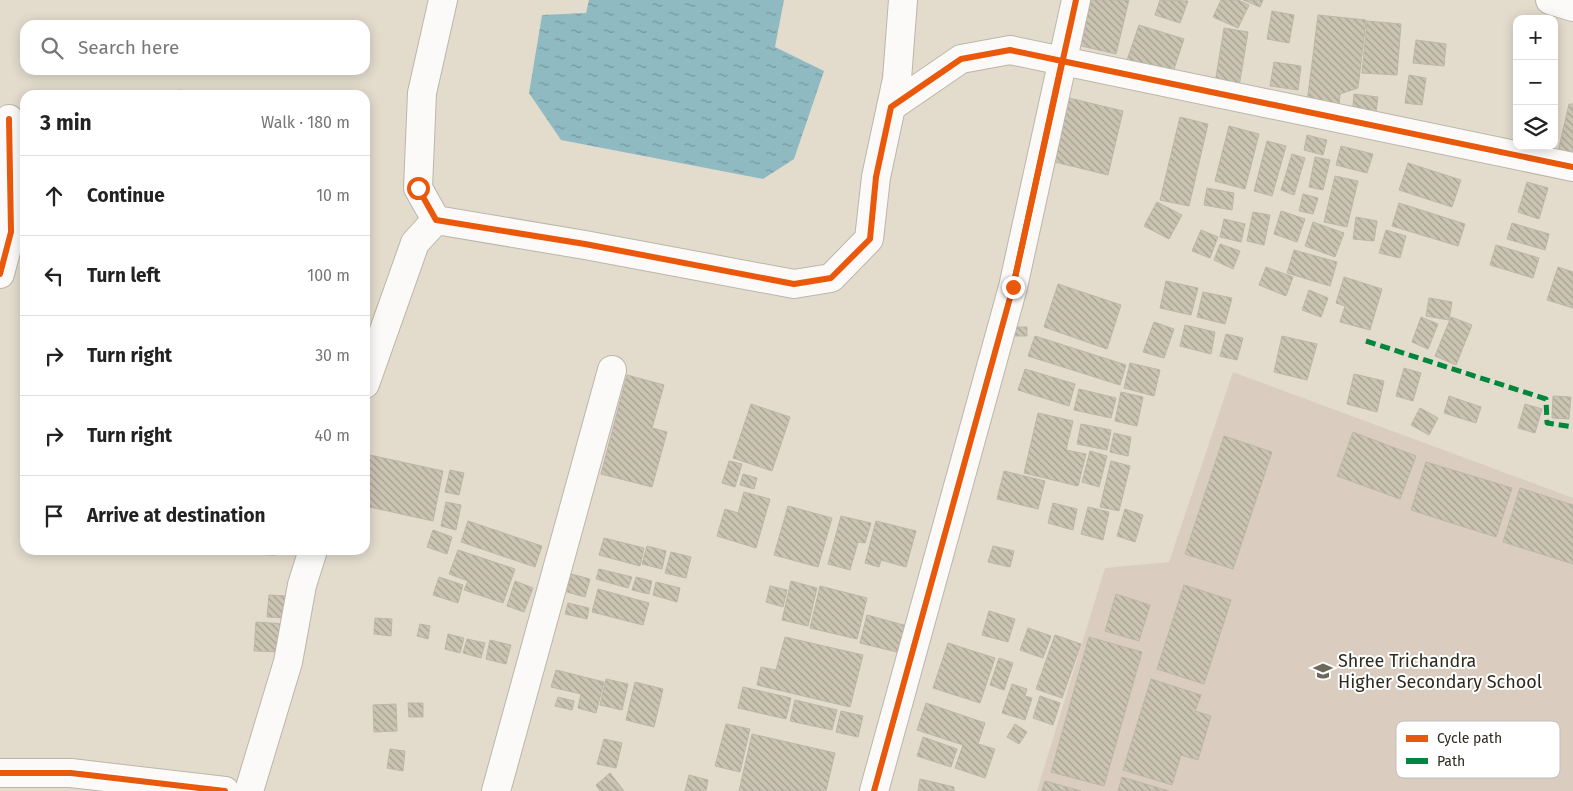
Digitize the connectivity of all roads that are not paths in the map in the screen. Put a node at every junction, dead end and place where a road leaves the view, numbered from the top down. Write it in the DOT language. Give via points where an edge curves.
graph roads {
  1 [pos="443,0"];
  2 [pos="903,0"];
  3 [pos="1076,0"];
  4 [pos="1550,0"];
  5 [pos="1573,7"];
  6 [pos="1062,61"];
  7 [pos="891,107"];
  8 [pos="9,119"];
  9 [pos="1573,167"];
  10 [pos="436,220"];
  11 [pos="0,274"];
  12 [pos="370,370"];
  13 [pos="612,370"];
  14 [pos="311,555"];
  15 [pos="0,773"];
  16 [pos="225,791"];
  17 [pos="249,791"];
  18 [pos="496,791"];
  19 [pos="874,791"];
  1 -- 10 [label="street" via="422,94 418,188"];
  2 -- 7 [label="street" via="897,79"];
  3 -- 6 [label="street"];
  4 -- 5 [label="street"];
  6 -- 7 [label="street" via="1010,50 961,59"];
  6 -- 9 [label="street"];
  6 -- 19 [label="street" via="1013,287"];
  7 -- 10 [label="street" via="876,177 870,239 831,278 794,284 585,244"];
  8 -- 11 [label="street" via="11,232"];
  10 -- 12 [label="street" via="415,243"];
  13 -- 18 [label="street"];
  14 -- 17 [label="street" via="302,585 288,662"];
  15 -- 16 [label="street" via="71,774"];
}
